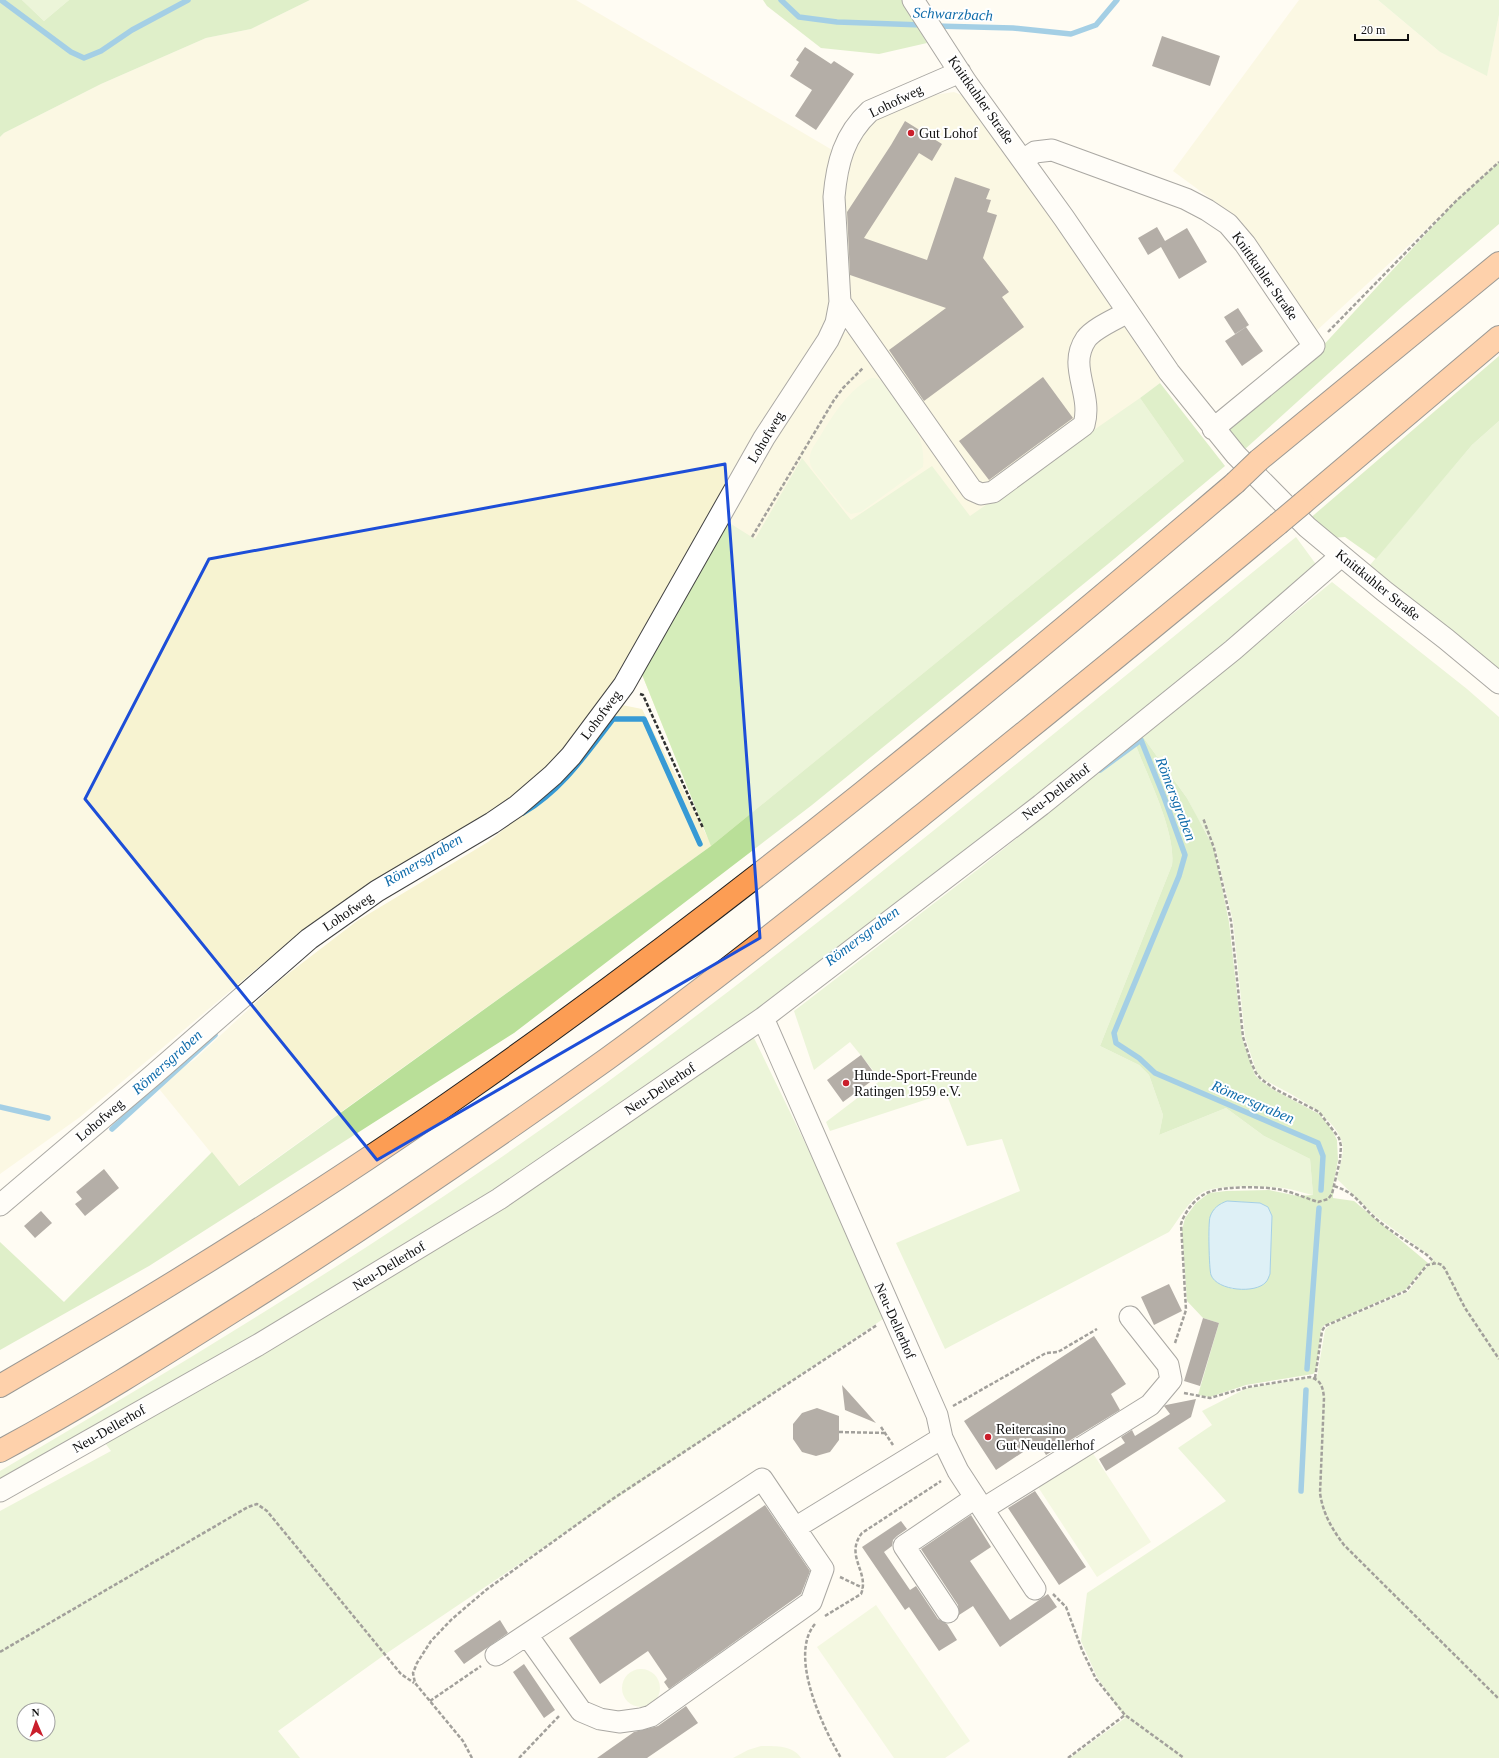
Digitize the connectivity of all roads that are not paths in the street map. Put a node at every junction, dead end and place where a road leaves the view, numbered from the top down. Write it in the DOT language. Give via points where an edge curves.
graph roads {
  1 [pos="915,3"];
  2 [pos="960,72"];
  3 [pos="1022,160"];
  4 [pos="1499,263"];
  5 [pos="840,302"];
  6 [pos="1128,312"];
  7 [pos="1499,337"];
  8 [pos="1213,429"];
  9 [pos="1341,556"];
  10 [pos="1499,683"];
  11 [pos="763,1018"];
  12 [pos="0,1205"];
  13 [pos="1130,1317"];
  14 [pos="0,1386"];
  15 [pos="942,1438"];
  16 [pos="0,1451"];
  17 [pos="0,1491"];
  18 [pos="979,1503"];
  19 [pos="795,1528"];
  20 [pos="1035,1589"];
  21 [pos="948,1612"];
  22 [pos="527,1635"];
  23 [pos="496,1655"];
  1 -- 2 [label="street, Knittkuhler Straße"];
  2 -- 3 [label="street, Knittkuhler Straße"];
  2 -- 5 [label="street, Lohofweg" via="870,111 859,121 844,146 834,197"];
  3 -- 6 [label="street, Knittkuhler Straße"];
  3 -- 8 [label="street, Knittkuhler Straße" via="1035,152 1052,150 1160,188 1207,210 1228,224 1245,244 1314,346"];
  4 -- 14 [label="highway, bridge" via="1259,460 1236,483 1003,679 701,920 472,1087 288,1210 96,1331"];
  5 -- 6 [label="street" via="972,490 981,494 992,492 1001,486 1084,425 1087,408 1078,358 1086,338"];
  5 -- 12 [label="street, Lohofweg" via="836,323 828,340 764,438 624,685 571,756 535,791 492,823 377,892 309,939"];
  6 -- 8 [label="street, Knittkuhler Straße" via="1169,372"];
  7 -- 16 [label="highway, bridge" via="1303,504 1122,653 797,915 609,1057 330,1249 187,1340"];
  8 -- 9 [label="street, Knittkuhler Straße" via="1307,528"];
  9 -- 10 [label="street, Knittkuhler Straße"];
  9 -- 11 [label="street, Neu-Dellerhof" via="1233,650 1041,805"];
  11 -- 15 [label="street, Neu-Dellerhof" via="936,1415"];
  11 -- 17 [label="street, Neu-Dellerhof" via="499,1199 258,1345"];
  13 -- 18 [label="street" via="1168,1365 1171,1380 1164,1389 1150,1405"];
  15 -- 18 [label="street, Neu-Dellerhof" via="958,1471"];
  15 -- 19 [label="street"];
  18 -- 20 [label="street, Neu-Dellerhof"];
  18 -- 21 [label="street" via="904,1546"];
  19 -- 22 [label="street" via="762,1479"];
  19 -- 22 [label="street" via="823,1569 811,1602 650,1716 619,1722 600,1719 581,1711"];
  22 -- 23 [label="street"];
}
